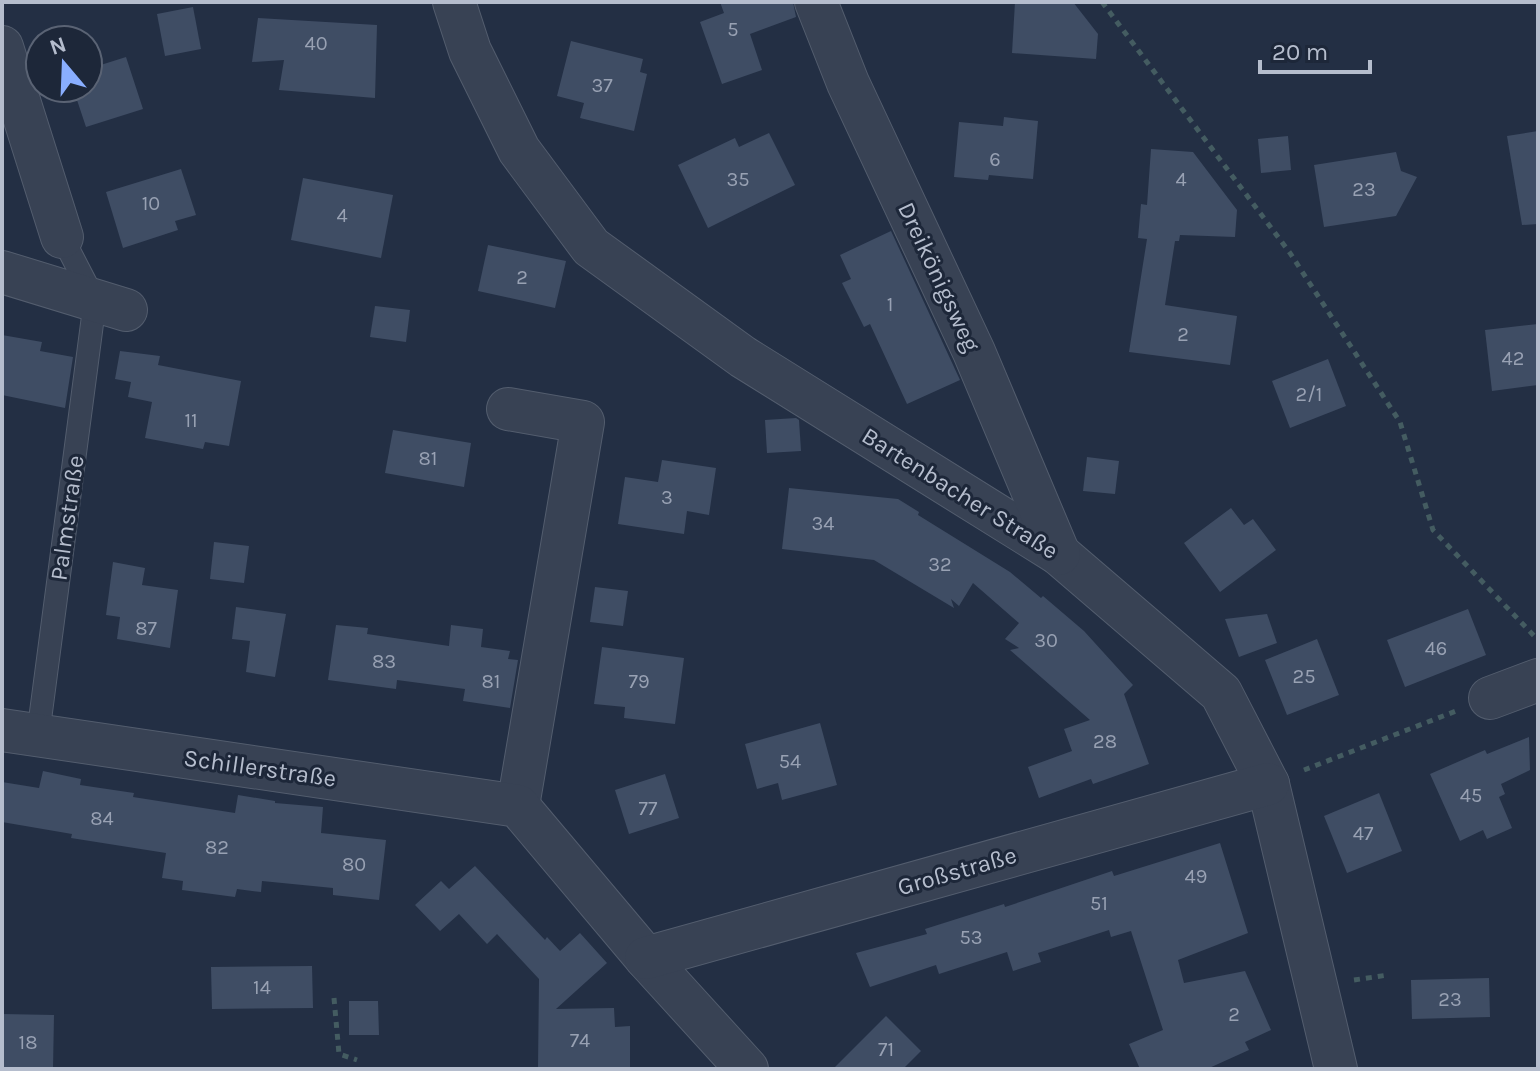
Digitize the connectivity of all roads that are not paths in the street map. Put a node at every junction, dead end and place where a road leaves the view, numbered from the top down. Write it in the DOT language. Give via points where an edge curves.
graph roads {
  1 [pos="454,2"];
  2 [pos="816,2"];
  3 [pos="2,47"];
  4 [pos="62,237"];
  5 [pos="2,272"];
  6 [pos="111,306"];
  7 [pos="508,409"];
  8 [pos="1059,554"];
  9 [pos="1538,680"];
  10 [pos="1490,698"];
  11 [pos="20,732"];
  12 [pos="1268,784"];
  13 [pos="518,806"];
  14 [pos="646,958"];
  15 [pos="1329,1066"];
  16 [pos="747,1069"];
  1 -- 8 [label="street, Bartenbacher Straße" via="470,51 519,150 591,247 743,357"];
  2 -- 8 [label="street, Dreikönigsweg"];
  3 -- 4 [label="street"];
  4 -- 6 [label="lane"];
  5 -- 6 [label="street"];
  6 -- 11 [label="lane, Palmstraße"];
  7 -- 13 [label="street" via="583,422"];
  8 -- 12 [label="street, Bartenbacher Straße" via="1221,693"];
  9 -- 10 [label="street"];
  11 -- 13 [label="street, Schillerstraße"];
  12 -- 14 [label="street, Großstraße"];
  12 -- 15 [label="street, Bartenbacher Straße"];
  13 -- 14 [label="street"];
  14 -- 16 [label="street"];
}
